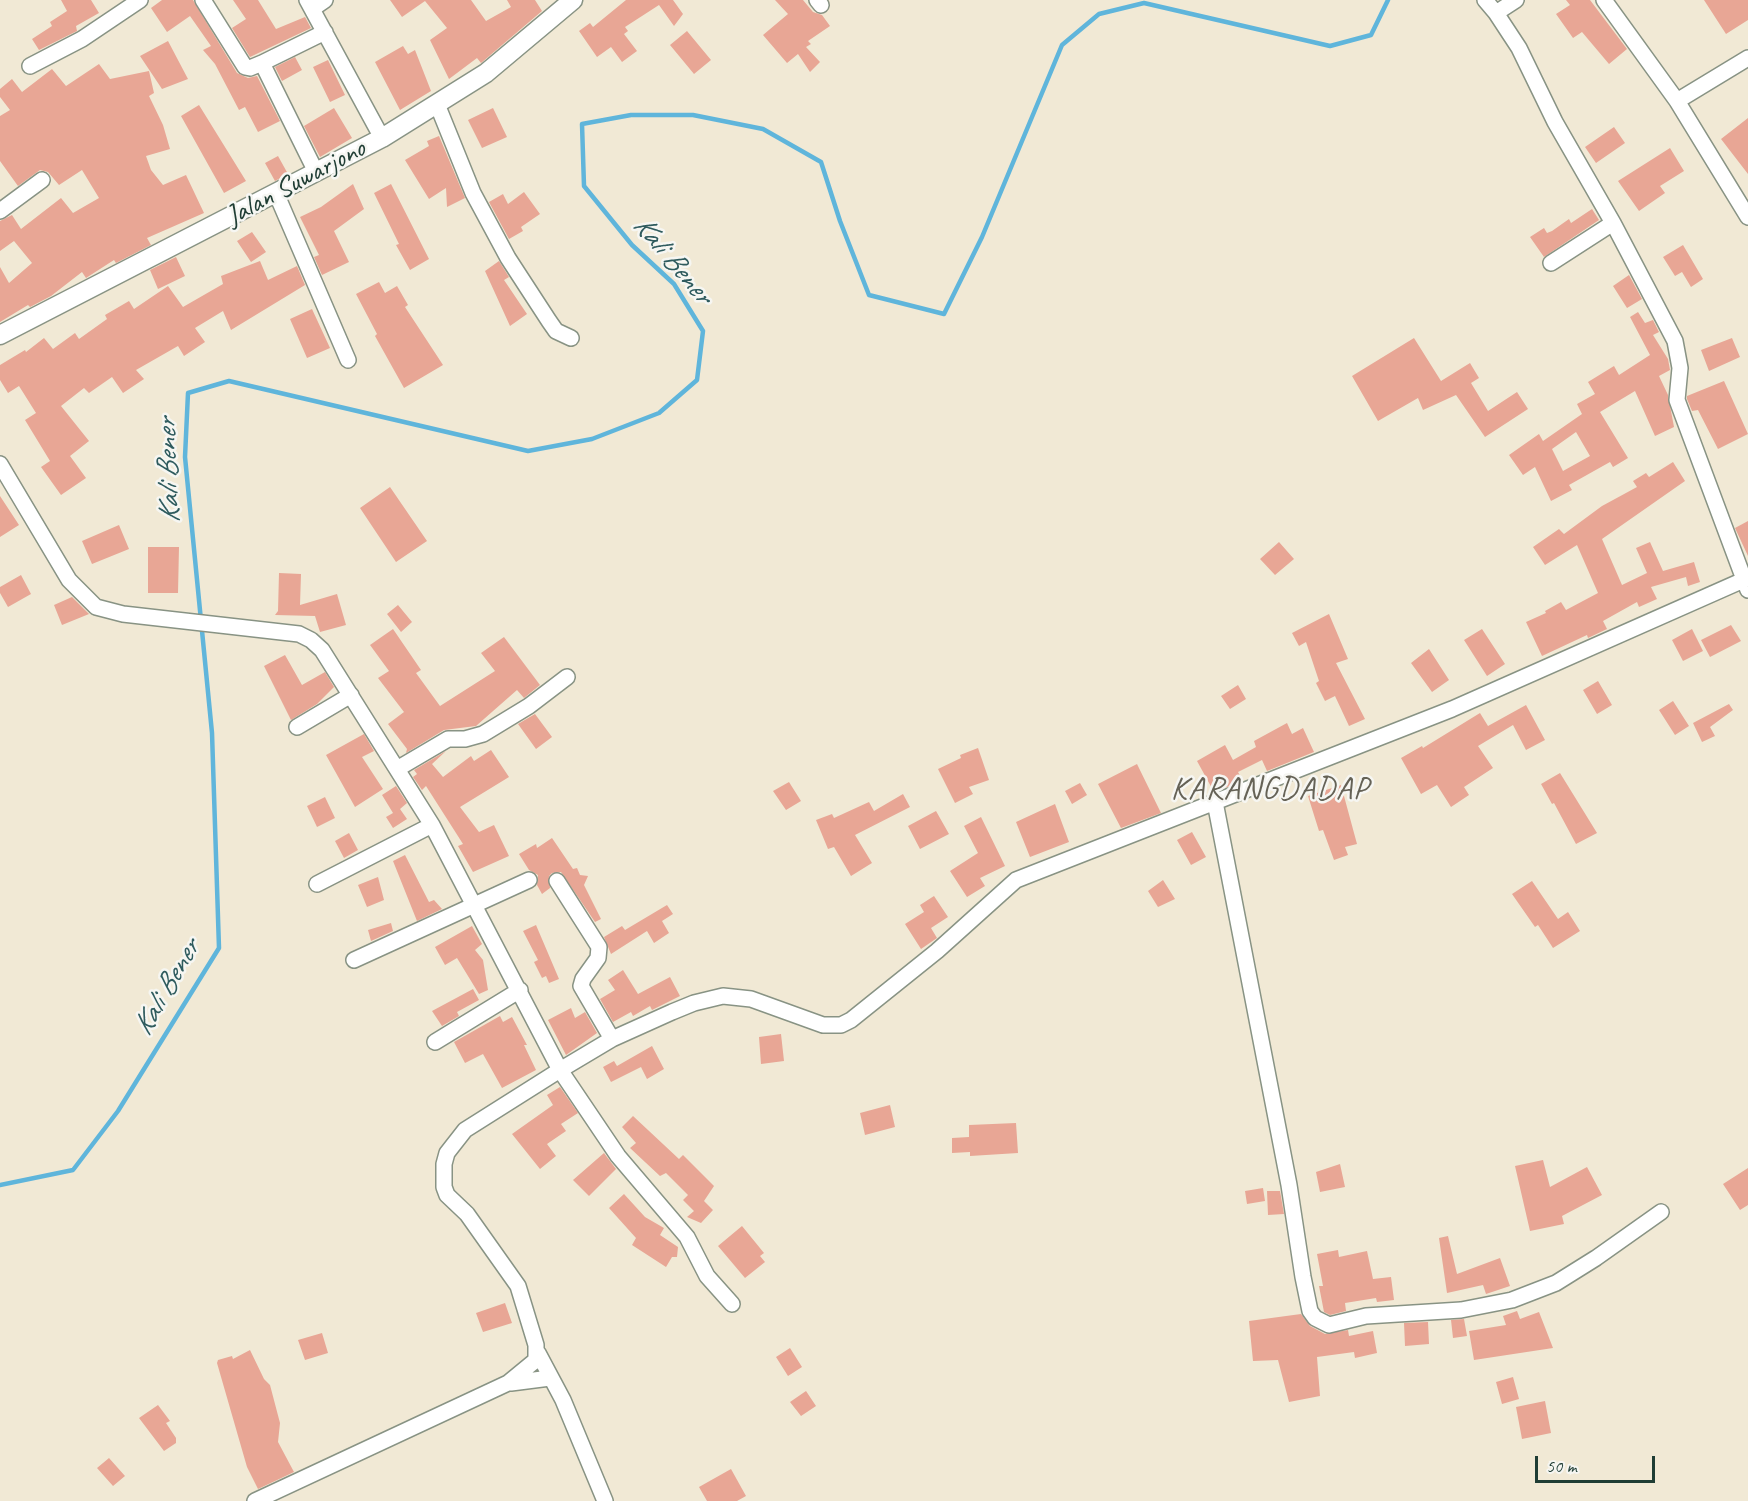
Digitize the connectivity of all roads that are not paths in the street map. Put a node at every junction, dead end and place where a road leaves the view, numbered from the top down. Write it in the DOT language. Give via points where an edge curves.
graph roads {
  1 [pos="140,0"];
  2 [pos="203,0"];
  3 [pos="325,0"];
  4 [pos="573,0"];
  5 [pos="1485,0"];
  6 [pos="1516,0"];
  7 [pos="1604,0"];
  8 [pos="309,4"];
  9 [pos="1496,13"];
  10 [pos="325,32"];
  11 [pos="1748,58"];
  12 [pos="262,63"];
  13 [pos="30,66"];
  14 [pos="1677,101"];
  15 [pos="437,104"];
  16 [pos="382,138"];
  17 [pos="316,172"];
  18 [pos="42,180"];
  19 [pos="276,193"];
  20 [pos="0,211"];
  21 [pos="1748,217"];
  22 [pos="1613,223"];
  23 [pos="1551,263"];
  24 [pos="0,335"];
  25 [pos="571,338"];
  26 [pos="348,360"];
  27 [pos="0,464"];
  28 [pos="1746,583"];
  29 [pos="567,677"];
  30 [pos="351,695"];
  31 [pos="297,727"];
  32 [pos="397,769"];
  33 [pos="1215,802"];
  34 [pos="432,825"];
  35 [pos="529,880"];
  36 [pos="557,881"];
  37 [pos="317,884"];
  38 [pos="475,905"];
  39 [pos="354,960"];
  40 [pos="520,990"];
  41 [pos="612,1039"];
  42 [pos="435,1042"];
  43 [pos="560,1070"];
  44 [pos="1661,1212"];
  45 [pos="732,1304"];
  46 [pos="538,1353"];
  47 [pos="550,1378"];
  48 [pos="508,1383"];
  49 [pos="255,1501"];
  50 [pos="605,1501"];
  1 -- 13 [label="street" via="82,39"];
  2 -- 12 [label="street" via="245,67"];
  3 -- 8 [label="street"];
  4 -- 15 [label="street, Jalan Suwarjono" via="486,73"];
  5 -- 9 [label="street"];
  6 -- 9 [label="street"];
  7 -- 14 [label="street"];
  8 -- 10 [label="street"];
  9 -- 22 [label="street" via="1530,67 1555,122"];
  10 -- 12 [label="street"];
  10 -- 16 [label="street"];
  11 -- 14 [label="street"];
  12 -- 17 [label="street"];
  14 -- 21 [label="street"];
  15 -- 16 [label="street, Jalan Suwarjono"];
  15 -- 25 [label="street" via="473,193 507,258 553,326"];
  16 -- 17 [label="street, Jalan Suwarjono"];
  17 -- 19 [label="street, Jalan Suwarjono"];
  18 -- 20 [label="street"];
  19 -- 24 [label="street, Jalan Suwarjono"];
  19 -- 26 [label="street"];
  22 -- 23 [label="street"];
  22 -- 28 [label="street" via="1675,341 1680,368 1677,400"];
  27 -- 30 [label="street" via="83,597 107,611 299,634 322,650"];
  28 -- 33 [label="street" via="1452,709"];
  29 -- 32 [label="street" via="483,734 448,739"];
  30 -- 31 [label="street"];
  30 -- 32 [label="street"];
  32 -- 34 [label="street"];
  33 -- 41 [label="street" via="1016,880 929,958 841,1025 823,1025 751,999 723,996 687,1006"];
  33 -- 44 [label="street" via="1303,1277 1315,1318 1329,1325 1366,1316 1461,1310 1512,1300 1556,1283"];
  34 -- 37 [label="street"];
  34 -- 38 [label="street"];
  35 -- 38 [label="street"];
  36 -- 41 [label="street" via="598,947 598,958 581,986"];
  38 -- 39 [label="street"];
  38 -- 40 [label="street"];
  40 -- 42 [label="street"];
  40 -- 43 [label="street"];
  41 -- 43 [label="street"];
  43 -- 45 [label="street" via="618,1156 687,1237 707,1276"];
  43 -- 46 [label="street" via="465,1130 444,1164 447,1195 467,1214 518,1286"];
  46 -- 47 [label="street"];
  46 -- 48 [label="street" via="530,1367"];
  47 -- 48 [label="street"];
  47 -- 50 [label="street"];
  48 -- 49 [label="street"];
}
